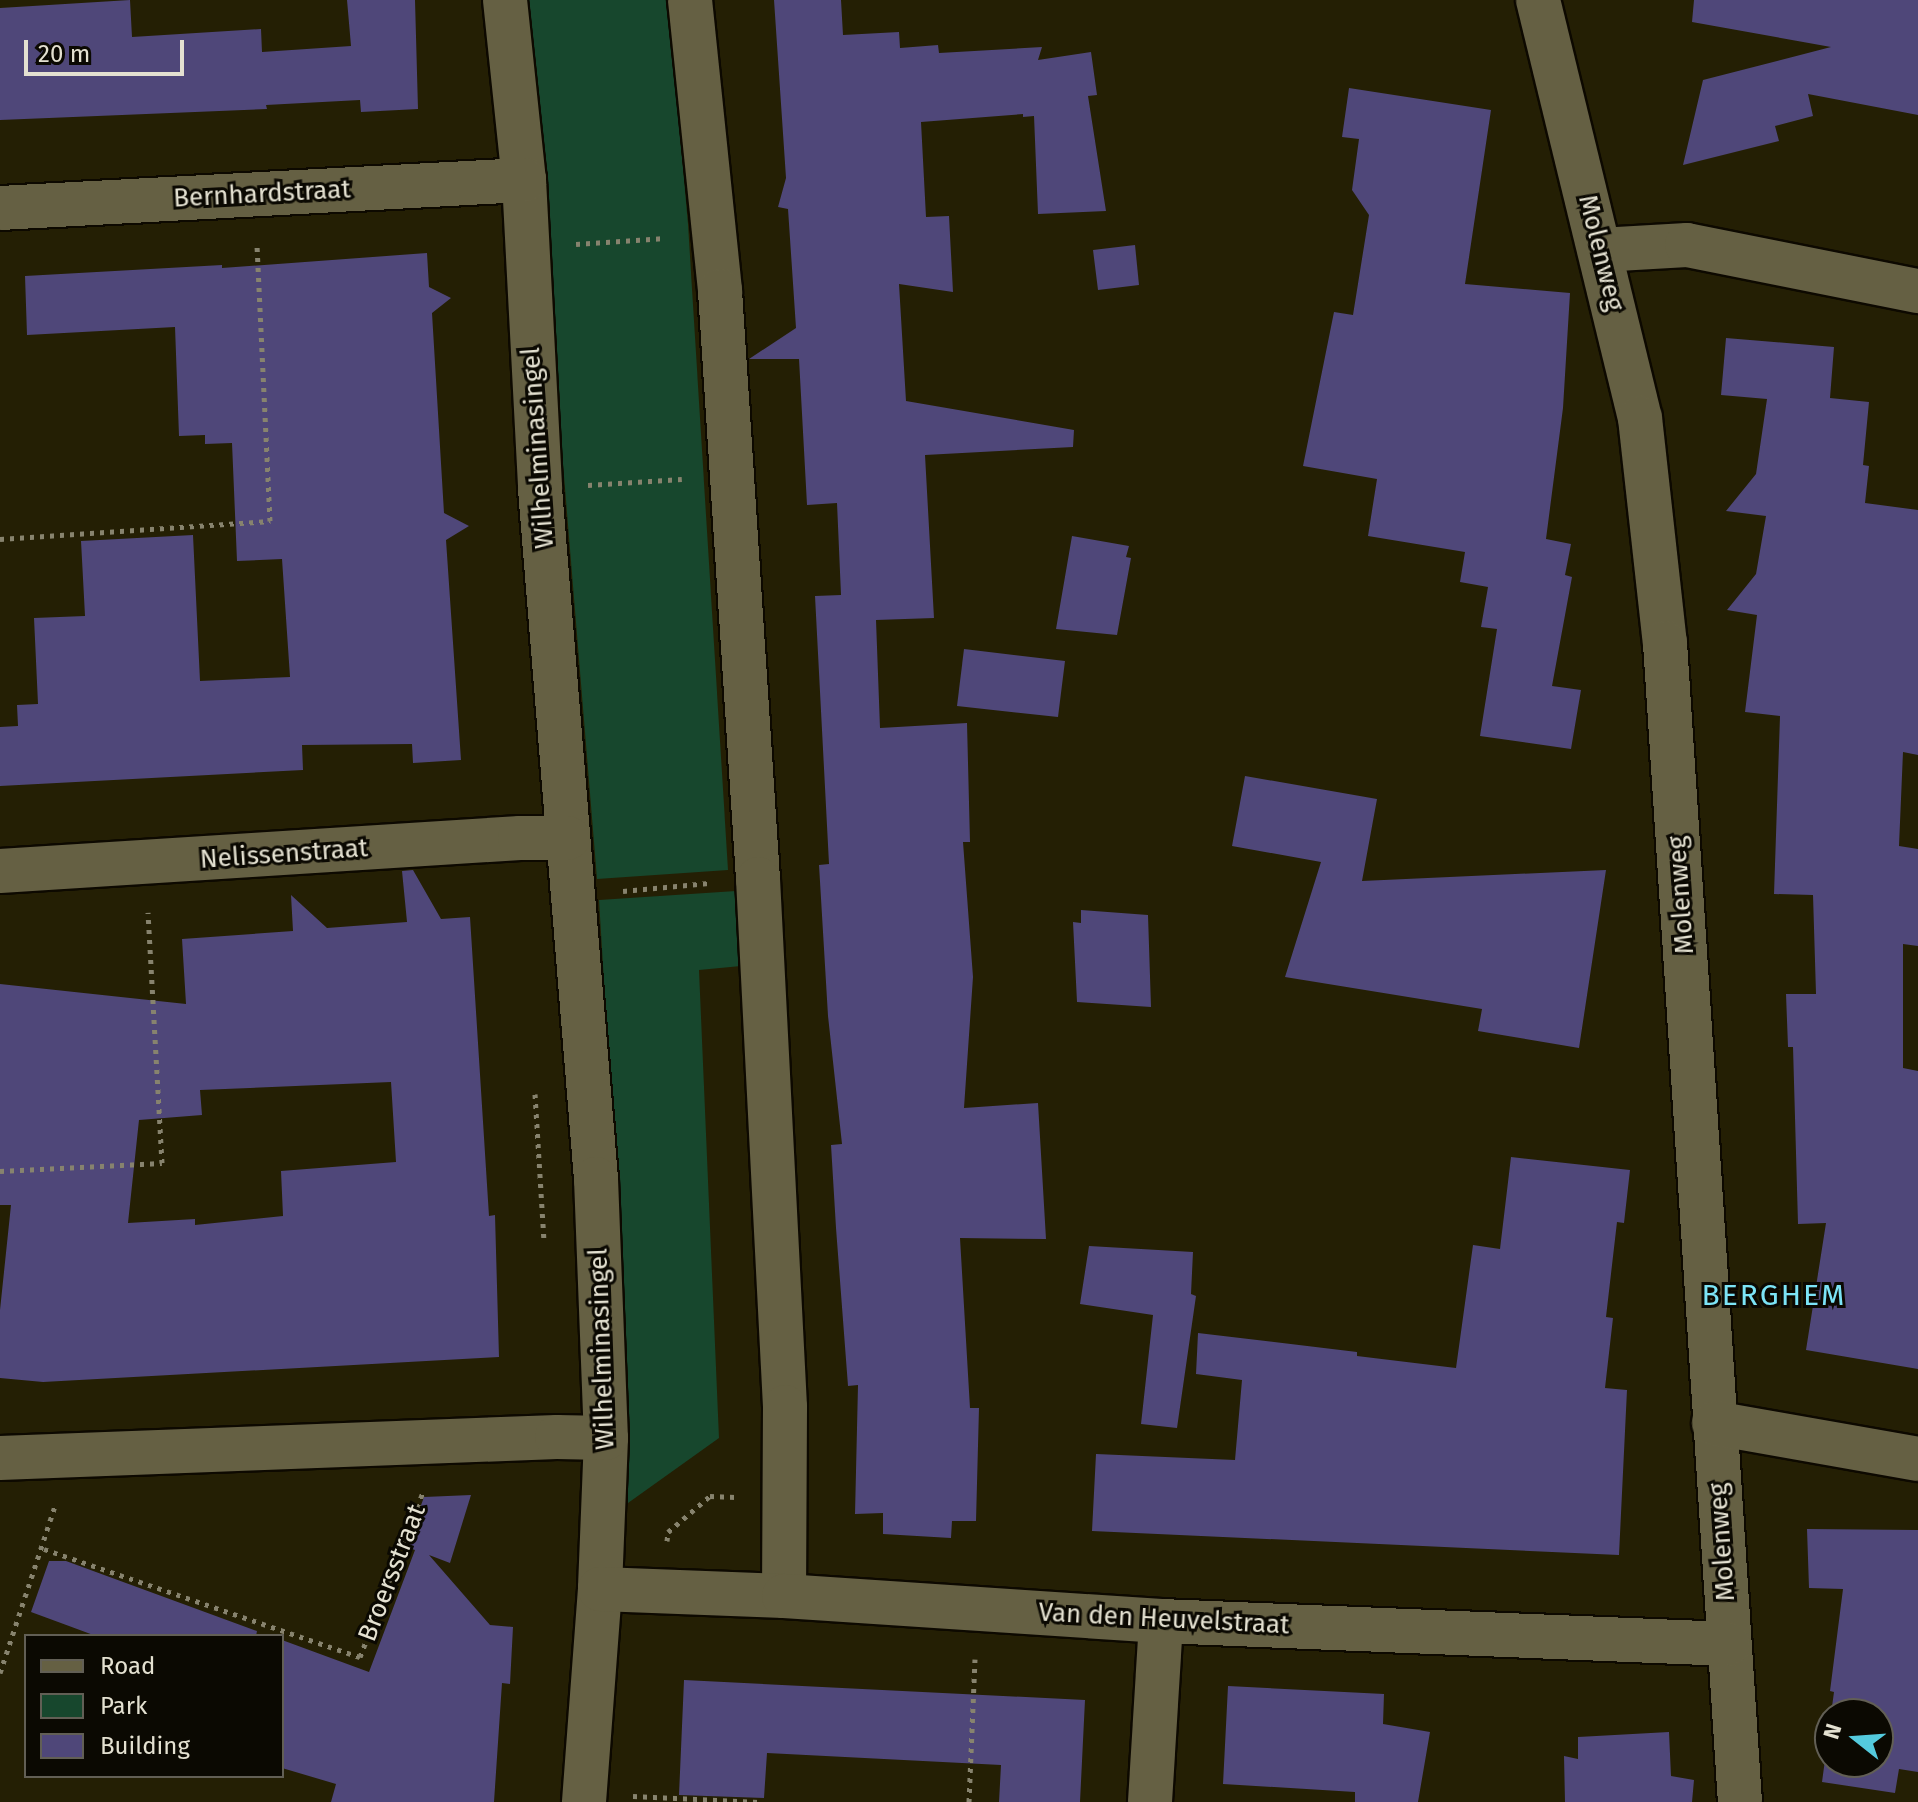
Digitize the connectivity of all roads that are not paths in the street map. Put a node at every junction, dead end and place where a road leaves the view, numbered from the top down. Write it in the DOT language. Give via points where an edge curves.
graph roads {
  1 [pos="505,0"];
  2 [pos="690,0"];
  3 [pos="1538,0"];
  4 [pos="524,180"];
  5 [pos="0,208"];
  6 [pos="1600,250"];
  7 [pos="1918,291"];
  8 [pos="568,838"];
  9 [pos="0,871"];
  10 [pos="1714,1423"];
  11 [pos="606,1438"];
  12 [pos="0,1458"];
  13 [pos="1918,1459"];
  14 [pos="600,1589"];
  15 [pos="784,1596"];
  16 [pos="1161,1621"];
  17 [pos="1728,1644"];
  18 [pos="584,1798"];
  19 [pos="1150,1802"];
  20 [pos="1740,1802"];
  1 -- 4 [label="street, Wilhelminasingel"];
  2 -- 15 [label="street" via="715,235 758,879 785,1407"];
  3 -- 6 [label="street, Molenweg"];
  4 -- 5 [label="street, Bernhardstraat"];
  4 -- 8 [label="street, Wilhelminasingel" via="540,489"];
  6 -- 7 [label="street" via="1687,245"];
  6 -- 10 [label="street, Molenweg" via="1640,418 1665,643"];
  8 -- 9 [label="street, Nelissenstraat"];
  8 -- 11 [label="street, Wilhelminasingel" via="596,1179"];
  10 -- 13 [label="street"];
  10 -- 17 [label="street, Molenweg"];
  11 -- 12 [label="street"];
  11 -- 14 [label="street, Wilhelminasingel"];
  14 -- 15 [label="street, Van den Heuvelstraat"];
  14 -- 18 [label="street, Wilhelminasingel"];
  15 -- 16 [label="street, Van den Heuvelstraat"];
  16 -- 17 [label="street, Van den Heuvelstraat"];
  16 -- 19 [label="street"];
  17 -- 20 [label="street, Molenweg"];
}
